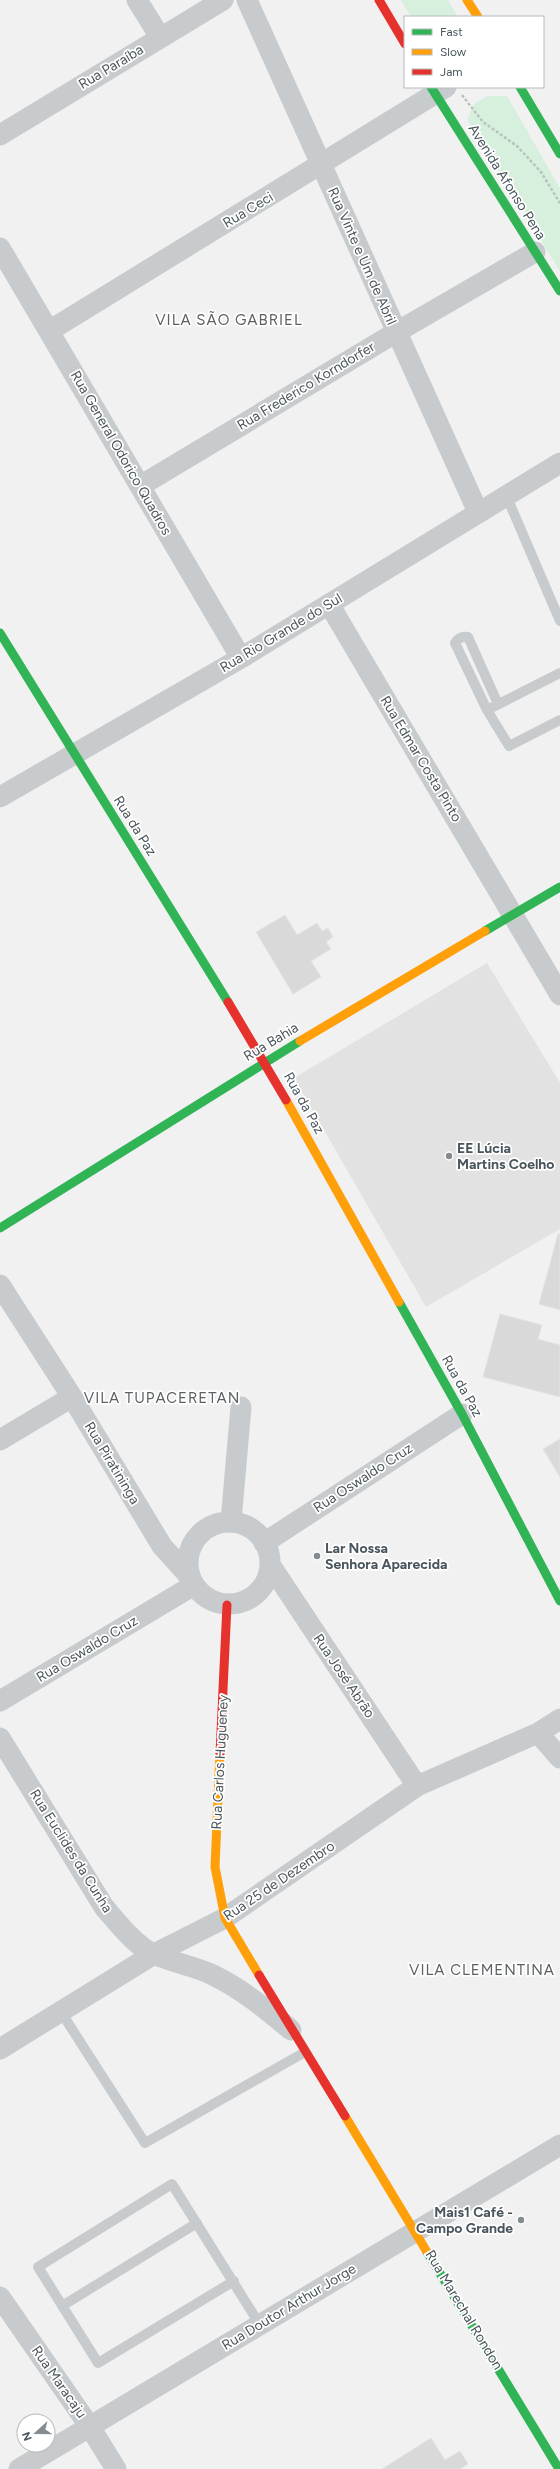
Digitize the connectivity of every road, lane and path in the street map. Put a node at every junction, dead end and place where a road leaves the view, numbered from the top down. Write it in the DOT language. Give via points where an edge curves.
graph roads {
  1 [pos="137,0"];
  2 [pos="223,0"];
  3 [pos="247,0"];
  4 [pos="379,0"];
  5 [pos="467,0"];
  6 [pos="477,16"];
  7 [pos="160,37"];
  8 [pos="404,42"];
  9 [pos="521,88"];
  10 [pos="443,90"];
  11 [pos="0,135"];
  12 [pos="558,146"];
  13 [pos="322,165"];
  14 [pos="560,203"];
  15 [pos="0,248"];
  16 [pos="535,252"];
  17 [pos="560,291"];
  18 [pos="49,331"];
  19 [pos="395,332"];
  20 [pos="560,463"];
  21 [pos="140,486"];
  22 [pos="506,495"];
  23 [pos="478,512"];
  24 [pos="329,604"];
  25 [pos="560,621"];
  26 [pos="0,633"];
  27 [pos="241,658"];
  28 [pos="560,674"];
  29 [pos="498,704"];
  30 [pos="488,710"];
  31 [pos="560,720"];
  32 [pos="73,754"];
  33 [pos="0,797"];
  34 [pos="560,887"];
  35 [pos="512,914"];
  36 [pos="560,996"];
  37 [pos="265,1062"];
  38 [pos="0,1228"];
  39 [pos="0,1285"];
  40 [pos="72,1397"];
  41 [pos="241,1407"];
  42 [pos="462,1414"];
  43 [pos="0,1440"];
  44 [pos="231,1522"];
  45 [pos="264,1542"];
  46 [pos="271,1566"];
  47 [pos="192,1581"];
  48 [pos="560,1601"];
  49 [pos="227,1605"];
  50 [pos="0,1701"];
  51 [pos="560,1719"];
  52 [pos="538,1733"];
  53 [pos="0,1738"];
  54 [pos="560,1758"];
  55 [pos="417,1786"];
  56 [pos="225,1918"];
  57 [pos="154,1954"];
  58 [pos="61,2012"];
  59 [pos="291,2030"];
  60 [pos="0,2049"];
  61 [pos="305,2052"];
  62 [pos="560,2145"];
  63 [pos="197,2223"];
  64 [pos="416,2231"];
  65 [pos="234,2281"];
  66 [pos="0,2297"];
  67 [pos="62,2306"];
  68 [pos="260,2324"];
  69 [pos="90,2427"];
  70 [pos="19,2469"];
  71 [pos="116,2469"];
  72 [pos="559,2469"];
  1 -- 7 [label="street"];
  2 -- 7 [label="street, Rua Paraíba"];
  3 -- 13 [label="street, Rua Vinte e Um de Abril"];
  4 -- 8 [label="street"];
  5 -- 6 [label="street"];
  7 -- 11 [label="street, Rua Paraíba"];
  9 -- 12 [label="street"];
  10 -- 13 [label="street, Rua Ceci"];
  10 -- 14 [label="path" via="517,146 541,172"];
  10 -- 16 [label="street, Avenida Afonso Pena"];
  13 -- 18 [label="street, Rua Ceci"];
  13 -- 19 [label="street, Rua Vinte e Um de Abril"];
  15 -- 18 [label="street, Rua General Odorico Quadros"];
  16 -- 17 [label="street, Avenida Afonso Pena"];
  16 -- 19 [label="street, Rua Frederico Korndorfer"];
  18 -- 21 [label="street, Rua General Odorico Quadros"];
  19 -- 21 [label="street, Rua Frederico Korndorfer"];
  19 -- 23 [label="street, Rua Vinte e Um de Abril"];
  20 -- 22 [label="street, Rua Rio Grande do Sul"];
  21 -- 27 [label="street, Rua General Odorico Quadros"];
  22 -- 23 [label="street, Rua Rio Grande do Sul"];
  22 -- 25 [label="lane"];
  23 -- 24 [label="street, Rua Rio Grande do Sul"];
  24 -- 27 [label="street, Rua Rio Grande do Sul"];
  24 -- 35 [label="street, Rua Edmar Costa Pinto"];
  26 -- 32 [label="street, Rua da Paz"];
  27 -- 32 [label="street, Rua Rio Grande do Sul"];
  28 -- 29 [label="lane"];
  29 -- 30 [label="lane"];
  29 -- 30 [label="lane" via="468,637 457,639 455,643"];
  30 -- 31 [label="lane" via="509,746"];
  32 -- 33 [label="street, Rua Rio Grande do Sul"];
  32 -- 37 [label="street, Rua da Paz"];
  34 -- 35 [label="street, Rua Bahia"];
  35 -- 36 [label="street, Rua Edmar Costa Pinto"];
  35 -- 37 [label="street, Rua Bahia"];
  37 -- 38 [label="street, Rua Bahia"];
  37 -- 42 [label="street, Rua da Paz"];
  39 -- 40 [label="street, Rua Piratininga"];
  40 -- 43 [label="street"];
  40 -- 47 [label="street, Rua Piratininga" via="162,1546"];
  41 -- 44 [label="street"];
  42 -- 45 [label="street, Rua Oswaldo Cruz"];
  42 -- 48 [label="street, Rua da Paz"];
  44 -- 45 [label="street" via="247,1526 260,1535"];
  44 -- 47 [label="street" via="215,1524 201,1532 192,1545 188,1561"];
  45 -- 46 [label="street" via="269,1550"];
  46 -- 49 [label="street" via="267,1582 257,1595 243,1603"];
  46 -- 55 [label="street, Rua José Abrão"];
  47 -- 49 [label="street" via="198,1591 211,1601"];
  47 -- 50 [label="street, Rua Oswaldo Cruz"];
  49 -- 56 [label="street, Rua Carlos Hugueney" via="215,1867"];
  51 -- 52 [label="street, Rua 25 de Dezembro"];
  52 -- 54 [label="street"];
  52 -- 55 [label="street, Rua 25 de Dezembro"];
  53 -- 57 [label="street, Rua Euclides da Cunha" via="104,1908 124,1930"];
  55 -- 56 [label="street, Rua 25 de Dezembro"];
  56 -- 57 [label="street, Rua 25 de Dezembro"];
  56 -- 59 [label="street, Rua Marechal Rondon"];
  57 -- 58 [label="street, Rua 25 de Dezembro"];
  57 -- 59 [label="street, Rua Marechal Rondon" via="213,1975 261,2005"];
  58 -- 60 [label="street, Rua 25 de Dezembro"];
  58 -- 61 [label="lane" via="145,2143"];
  59 -- 61 [label="street, Rua Marechal Rondon"];
  61 -- 64 [label="street, Rua Marechal Rondon"];
  62 -- 64 [label="street, Rua Doutor Arthur Jorge"];
  63 -- 65 [label="lane"];
  63 -- 67 [label="lane"];
  63 -- 67 [label="lane" via="172,2184 38,2267"];
  64 -- 68 [label="street, Rua Doutor Arthur Jorge"];
  64 -- 72 [label="street, Rua Marechal Rondon"];
  65 -- 67 [label="lane" via="98,2363"];
  65 -- 68 [label="lane"];
  66 -- 69 [label="street, Rua Maracaju"];
  68 -- 69 [label="street, Rua Doutor Arthur Jorge"];
  69 -- 70 [label="street, Rua Doutor Arthur Jorge"];
  69 -- 71 [label="street, Rua Maracaju"];
}
